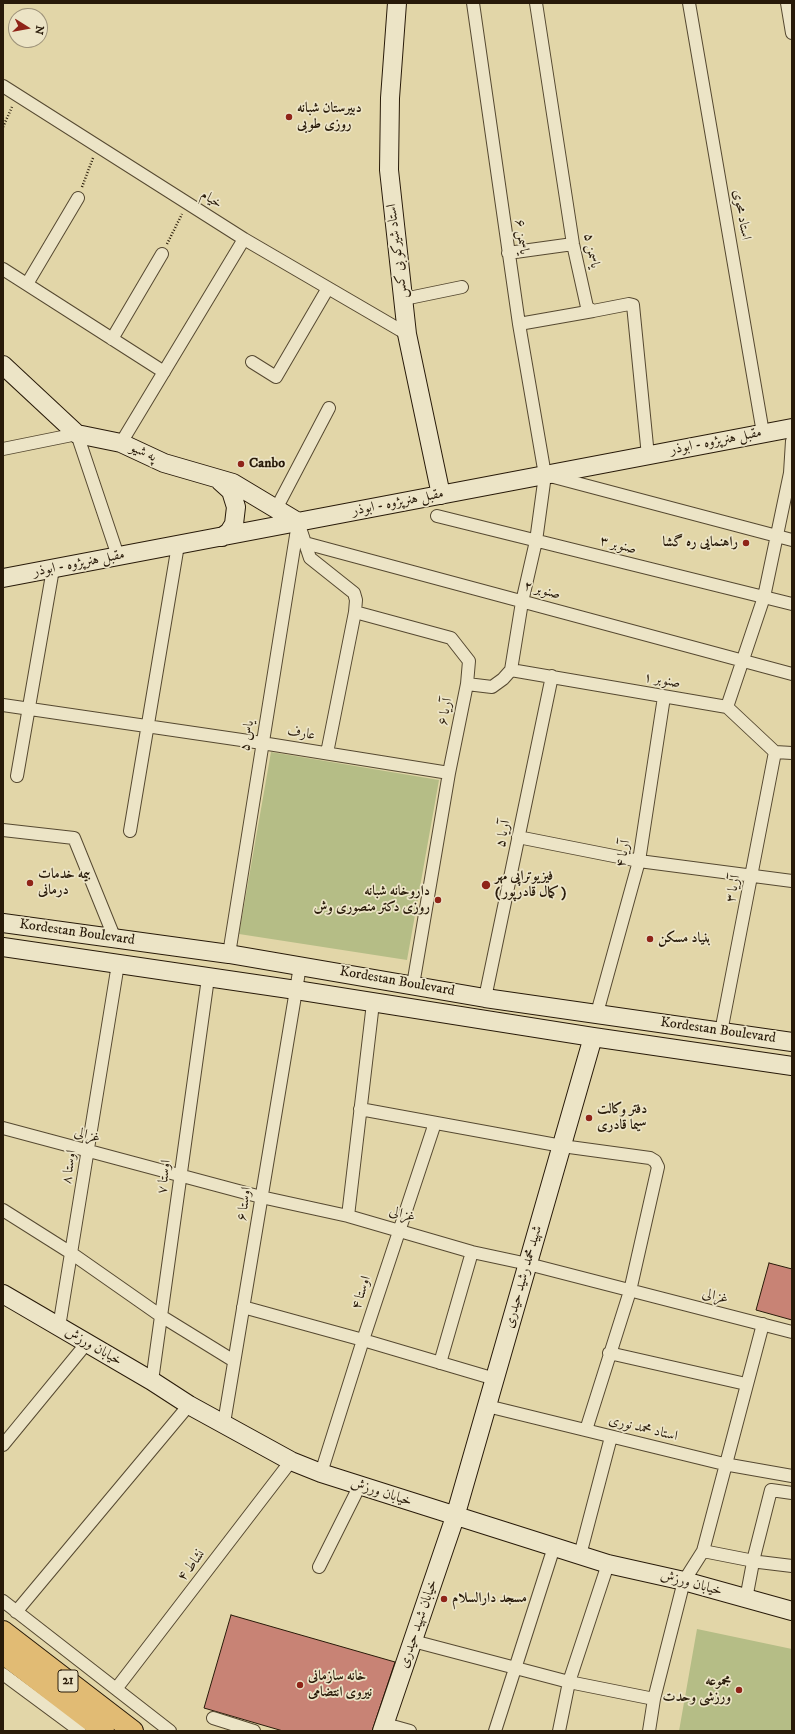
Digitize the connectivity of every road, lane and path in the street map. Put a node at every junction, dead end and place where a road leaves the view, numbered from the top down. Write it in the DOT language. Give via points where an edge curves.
graph roads {
  1 [pos="398,3"];
  2 [pos="473,3"];
  3 [pos="536,3"];
  4 [pos="689,3"];
  5 [pos="787,3"];
  6 [pos="792,33"];
  7 [pos="3,86"];
  8 [pos="18,96"];
  9 [pos="3,126"];
  10 [pos="98,146"];
  11 [pos="78,198"];
  12 [pos="187,203"];
  13 [pos="244,239"];
  14 [pos="573,244"];
  15 [pos="508,253"];
  16 [pos="162,254"];
  17 [pos="3,268"];
  18 [pos="27,284"];
  19 [pos="462,287"];
  20 [pos="328,288"];
  21 [pos="404,299"];
  22 [pos="593,311"];
  23 [pos="519,324"];
  24 [pos="407,334"];
  25 [pos="112,339"];
  26 [pos="252,362"];
  27 [pos="3,365"];
  28 [pos="164,372"];
  29 [pos="329,408"];
  30 [pos="792,428"];
  31 [pos="763,433"];
  32 [pos="78,434"];
  33 [pos="792,441"];
  34 [pos="121,443"];
  35 [pos="3,449"];
  36 [pos="648,456"];
  37 [pos="791,473"];
  38 [pos="545,475"];
  39 [pos="210,476"];
  40 [pos="441,495"];
  41 [pos="276,509"];
  42 [pos="437,516"];
  43 [pos="298,522"];
  44 [pos="776,536"];
  45 [pos="222,537"];
  46 [pos="792,540"];
  47 [pos="536,541"];
  48 [pos="305,543"];
  49 [pos="178,545"];
  50 [pos="118,556"];
  51 [pos="52,569"];
  52 [pos="3,578"];
  53 [pos="764,597"];
  54 [pos="522,602"];
  55 [pos="792,604"];
  56 [pos="355,612"];
  57 [pos="744,660"];
  58 [pos="511,670"];
  59 [pos="792,674"];
  60 [pos="552,676"];
  61 [pos="467,684"];
  62 [pos="664,698"];
  63 [pos="3,705"];
  64 [pos="727,707"];
  65 [pos="28,708"];
  66 [pos="147,726"];
  67 [pos="262,742"];
  68 [pos="775,752"];
  69 [pos="327,753"];
  70 [pos="792,753"];
  71 [pos="449,773"];
  72 [pos="17,776"];
  73 [pos="3,830"];
  74 [pos="130,831"];
  75 [pos="518,837"];
  76 [pos="639,861"];
  77 [pos="752,876"];
  78 [pos="792,881"];
  79 [pos="3,923"];
  80 [pos="115,939"];
  81 [pos="3,947"];
  82 [pos="229,954"];
  83 [pos="118,964"];
  84 [pos="300,966"];
  85 [pos="208,978"];
  86 [pos="413,985"];
  87 [pos="296,990"];
  88 [pos="485,998"];
  89 [pos="373,1002"];
  90 [pos="597,1013"];
  91 [pos="722,1032"];
  92 [pos="593,1037"];
  93 [pos="792,1042"];
  94 [pos="792,1066"];
  95 [pos="360,1109"];
  96 [pos="435,1123"];
  97 [pos="3,1128"];
  98 [pos="562,1146"];
  99 [pos="87,1152"];
  100 [pos="181,1175"];
  101 [pos="261,1197"];
  102 [pos="3,1210"];
  103 [pos="348,1216"];
  104 [pos="399,1230"];
  105 [pos="472,1252"];
  106 [pos="71,1253"];
  107 [pos="528,1264"];
  108 [pos="630,1291"];
  109 [pos="3,1294"];
  110 [pos="243,1307"];
  111 [pos="161,1316"];
  112 [pos="763,1324"];
  113 [pos="59,1327"];
  114 [pos="792,1332"];
  115 [pos="363,1340"];
  116 [pos="86,1344"];
  117 [pos="609,1354"];
  118 [pos="234,1361"];
  119 [pos="440,1363"];
  120 [pos="495,1380"];
  121 [pos="152,1381"];
  122 [pos="746,1384"];
  123 [pos="189,1405"];
  124 [pos="487,1406"];
  125 [pos="224,1423"];
  126 [pos="586,1430"];
  127 [pos="611,1437"];
  128 [pos="3,1445"];
  129 [pos="291,1461"];
  130 [pos="724,1464"];
  131 [pos="321,1474"];
  132 [pos="792,1476"];
  133 [pos="359,1486"];
  134 [pos="792,1493"];
  135 [pos="455,1517"];
  136 [pos="554,1547"];
  137 [pos="703,1550"];
  138 [pos="580,1555"];
  139 [pos="753,1561"];
  140 [pos="608,1564"];
  141 [pos="792,1566"];
  142 [pos="319,1567"];
  143 [pos="684,1581"];
  144 [pos="746,1599"];
  145 [pos="3,1601"];
  146 [pos="792,1611"];
  147 [pos="16,1612"];
  148 [pos="3,1631"];
  149 [pos="413,1642"];
  150 [pos="3,1654"];
  151 [pos="515,1667"];
  152 [pos="3,1674"];
  153 [pos="569,1682"];
  154 [pos="116,1689"];
  155 [pos="654,1699"];
  156 [pos="213,1718"];
  157 [pos="383,1728"];
  158 [pos="80,1731"];
  159 [pos="104,1731"];
  160 [pos="134,1731"];
  161 [pos="170,1731"];
  162 [pos="254,1731"];
  163 [pos="410,1731"];
  164 [pos="495,1731"];
  165 [pos="559,1731"];
  166 [pos="649,1731"];
  1 -- 21 [label="street, استاد شیرکو بی کس" via="390,98 389,170"];
  2 -- 15 [label="street, یاسمن ۶"];
  3 -- 14 [label="street, یاسمن ۵"];
  4 -- 31 [label="street, استاد محوی"];
  5 -- 6 [label="street"];
  7 -- 8 [label="street, خیام"];
  8 -- 9 [label="path"];
  8 -- 10 [label="street, خیام"];
  10 -- 11 [label="path"];
  10 -- 12 [label="street, خیام"];
  11 -- 18 [label="street"];
  12 -- 13 [label="street, خیام"];
  12 -- 16 [label="path"];
  13 -- 20 [label="street, خیام"];
  13 -- 28 [label="street"];
  14 -- 15 [label="street"];
  14 -- 22 [label="street, یاسمن ۵" via="587,307"];
  15 -- 23 [label="street, یاسمن ۶"];
  16 -- 25 [label="street"];
  17 -- 18 [label="street"];
  18 -- 25 [label="street"];
  19 -- 21 [label="street"];
  20 -- 24 [label="street, خیام"];
  20 -- 26 [label="street" via="276,377"];
  21 -- 24 [label="street, استاد شیرکو بی کس"];
  22 -- 23 [label="street"];
  22 -- 36 [label="street" via="633,305"];
  23 -- 38 [label="street, یاسمن ۶"];
  24 -- 40 [label="street, استاد شیرکو بی کس"];
  25 -- 28 [label="street"];
  27 -- 32 [label="street"];
  28 -- 34 [label="street"];
  29 -- 41 [label="street"];
  30 -- 31 [label="street, مقبل هنرپژوه - ابوذر"];
  31 -- 36 [label="street, مقبل هنرپژوه - ابوذر"];
  32 -- 34 [label="street, په شیو"];
  32 -- 35 [label="street"];
  32 -- 50 [label="street"];
  33 -- 37 [label="street"];
  34 -- 39 [label="street, په شیو" via="164,463"];
  36 -- 38 [label="street, مقبل هنرپژوه - ابوذر"];
  37 -- 44 [label="street"];
  38 -- 40 [label="street, مقبل هنرپژوه - ابوذر"];
  38 -- 44 [label="street"];
  38 -- 47 [label="street, یاسمن ۶"];
  39 -- 41 [label="street, په شیو" via="233,483"];
  39 -- 45 [label="street" via="231,491 236,508 234,524"];
  40 -- 43 [label="street, مقبل هنرپژوه - ابوذر"];
  41 -- 43 [label="street, په شیو"];
  42 -- 47 [label="street, صنوبر ۳"];
  43 -- 45 [label="street, مقبل هنرپژوه - ابوذر"];
  43 -- 48 [label="street"];
  43 -- 67 [label="street, یاس ۵"];
  44 -- 46 [label="street"];
  44 -- 53 [label="street"];
  45 -- 49 [label="street, مقبل هنرپژوه - ابوذر"];
  47 -- 53 [label="street, صنوبر ۳"];
  47 -- 54 [label="street, یاسمن ۶"];
  48 -- 54 [label="street, صنوبر ۲"];
  48 -- 56 [label="street" via="310,558 354,593"];
  49 -- 50 [label="street, مقبل هنرپژوه - ابوذر"];
  49 -- 66 [label="street"];
  50 -- 51 [label="street, مقبل هنرپژوه - ابوذر"];
  51 -- 52 [label="street, مقبل هنرپژوه - ابوذر"];
  51 -- 65 [label="street"];
  53 -- 55 [label="street, صنوبر ۳"];
  53 -- 57 [label="street"];
  54 -- 57 [label="street, صنوبر ۲"];
  54 -- 58 [label="street, یاسمن ۶"];
  56 -- 61 [label="street, آریا ۶" via="451,638 469,661"];
  56 -- 69 [label="street"];
  57 -- 59 [label="street, صنوبر ۲"];
  57 -- 64 [label="street"];
  58 -- 60 [label="street, صنوبر ۱"];
  58 -- 61 [label="street" via="492,687"];
  60 -- 62 [label="street, صنوبر ۱"];
  60 -- 75 [label="street, آریا ۵"];
  61 -- 71 [label="street, آریا ۶"];
  62 -- 64 [label="street, صنوبر ۱"];
  62 -- 76 [label="street, آریا ۴"];
  63 -- 65 [label="street, عارف"];
  64 -- 68 [label="street"];
  65 -- 66 [label="street, عارف"];
  65 -- 72 [label="street"];
  66 -- 67 [label="street, عارف"];
  66 -- 74 [label="street"];
  67 -- 69 [label="street, عارف"];
  67 -- 82 [label="street, یاس ۵"];
  68 -- 70 [label="street"];
  68 -- 77 [label="street, آریا ۳"];
  69 -- 71 [label="street, عارف"];
  71 -- 86 [label="street, آریا ۶"];
  73 -- 80 [label="street" via="74,838"];
  75 -- 76 [label="street"];
  75 -- 88 [label="street, آریا ۵"];
  76 -- 77 [label="street"];
  76 -- 90 [label="street, آریا ۴"];
  77 -- 78 [label="street"];
  77 -- 91 [label="street, آریا ۳"];
  79 -- 80 [label="street, Kordestan Boulevard"];
  80 -- 82 [label="street, Kordestan Boulevard"];
  81 -- 83 [label="street, Kordestan Boulevard"];
  82 -- 84 [label="street, Kordestan Boulevard"];
  83 -- 85 [label="street, Kordestan Boulevard"];
  83 -- 99 [label="street, اوستا ۸"];
  84 -- 86 [label="street, Kordestan Boulevard"];
  84 -- 87 [label="street, اوستا ۶"];
  85 -- 87 [label="street, Kordestan Boulevard"];
  85 -- 100 [label="street, اوستا ۷"];
  86 -- 88 [label="street, Kordestan Boulevard"];
  87 -- 89 [label="street, Kordestan Boulevard"];
  87 -- 101 [label="street, اوستا ۶"];
  88 -- 90 [label="street, Kordestan Boulevard"];
  89 -- 92 [label="street, Kordestan Boulevard"];
  89 -- 95 [label="street"];
  90 -- 91 [label="street, Kordestan Boulevard"];
  91 -- 93 [label="street, Kordestan Boulevard"];
  92 -- 94 [label="street, Kordestan Boulevard"];
  92 -- 98 [label="street, شهید محمد رشید حیدری"];
  95 -- 96 [label="street"];
  95 -- 103 [label="street"];
  96 -- 98 [label="street"];
  96 -- 104 [label="street, اوستا ۴"];
  97 -- 99 [label="street, غزالی"];
  98 -- 107 [label="street, شهید محمد رشید حیدری"];
  98 -- 108 [label="street" via="650,1158 658,1167"];
  99 -- 100 [label="street, غزالی"];
  99 -- 106 [label="street, اوستا ۸"];
  100 -- 101 [label="street, غزالی"];
  100 -- 111 [label="street, اوستا ۷"];
  101 -- 103 [label="street, غزالی"];
  101 -- 110 [label="street, اوستا ۶"];
  102 -- 106 [label="street"];
  103 -- 104 [label="street, غزالی"];
  104 -- 105 [label="street, غزالی"];
  104 -- 115 [label="street, اوستا ۴"];
  105 -- 107 [label="street, غزالی"];
  105 -- 119 [label="street"];
  106 -- 111 [label="street"];
  106 -- 113 [label="street, اوستا ۸"];
  107 -- 108 [label="street, غزالی"];
  107 -- 120 [label="street, شهید محمد رشید حیدری"];
  108 -- 112 [label="street, غزالی"];
  108 -- 117 [label="street"];
  109 -- 113 [label="street, خیابان ورزش"];
  110 -- 115 [label="street"];
  110 -- 118 [label="street, اوستا ۶"];
  111 -- 118 [label="street"];
  111 -- 121 [label="street, اوستا ۷"];
  112 -- 114 [label="street, غزالی"];
  112 -- 122 [label="street"];
  113 -- 116 [label="street, خیابان ورزش"];
  115 -- 119 [label="street"];
  115 -- 131 [label="street, اوستا ۴"];
  116 -- 121 [label="street, خیابان ورزش"];
  116 -- 128 [label="street"];
  117 -- 122 [label="street"];
  117 -- 126 [label="street"];
  118 -- 125 [label="street, اوستا ۶"];
  119 -- 120 [label="street"];
  120 -- 124 [label="street, شهید محمد رشید حیدری"];
  121 -- 123 [label="street, خیابان ورزش"];
  122 -- 130 [label="street"];
  123 -- 125 [label="street, خیابان ورزش"];
  123 -- 147 [label="street"];
  124 -- 126 [label="street, استاد محمد نوری"];
  124 -- 135 [label="street, شهید محمد رشید حیدری"];
  125 -- 129 [label="street, خیابان ورزش"];
  126 -- 127 [label="street, استاد محمد نوری"];
  127 -- 130 [label="street, استاد محمد نوری"];
  127 -- 138 [label="street"];
  129 -- 131 [label="street, خیابان ورزش"];
  129 -- 154 [label="street, نشاط ۴"];
  130 -- 132 [label="street, استاد محمد نوری"];
  130 -- 137 [label="street"];
  131 -- 133 [label="street, خیابان ورزش"];
  133 -- 135 [label="street, خیابان ورزش"];
  133 -- 142 [label="street"];
  134 -- 139 [label="street" via="771,1490"];
  135 -- 136 [label="street, خیابان ورزش"];
  135 -- 149 [label="street, خیابان شهید حیدری"];
  136 -- 138 [label="street, خیابان ورزش"];
  136 -- 151 [label="street"];
  137 -- 139 [label="street"];
  137 -- 143 [label="street"];
  138 -- 140 [label="street, خیابان ورزش"];
  139 -- 141 [label="street"];
  139 -- 144 [label="street"];
  140 -- 143 [label="street, خیابان ورزش"];
  140 -- 153 [label="street"];
  143 -- 144 [label="street, خیابان ورزش"];
  143 -- 155 [label="street"];
  144 -- 146 [label="street, خیابان ورزش"];
  145 -- 147 [label="street"];
  147 -- 154 [label="street"];
  148 -- 160 [label="main road, 21"];
  149 -- 151 [label="street"];
  149 -- 157 [label="street, خیابان شهید حیدری"];
  150 -- 159 [label="main road, 21"];
  151 -- 153 [label="street"];
  151 -- 164 [label="street"];
  152 -- 158 [label="street"];
  153 -- 155 [label="street"];
  153 -- 165 [label="street"];
  154 -- 161 [label="street"];
  155 -- 166 [label="street"];
  156 -- 162 [label="street"];
  157 -- 163 [label="street"];
}
